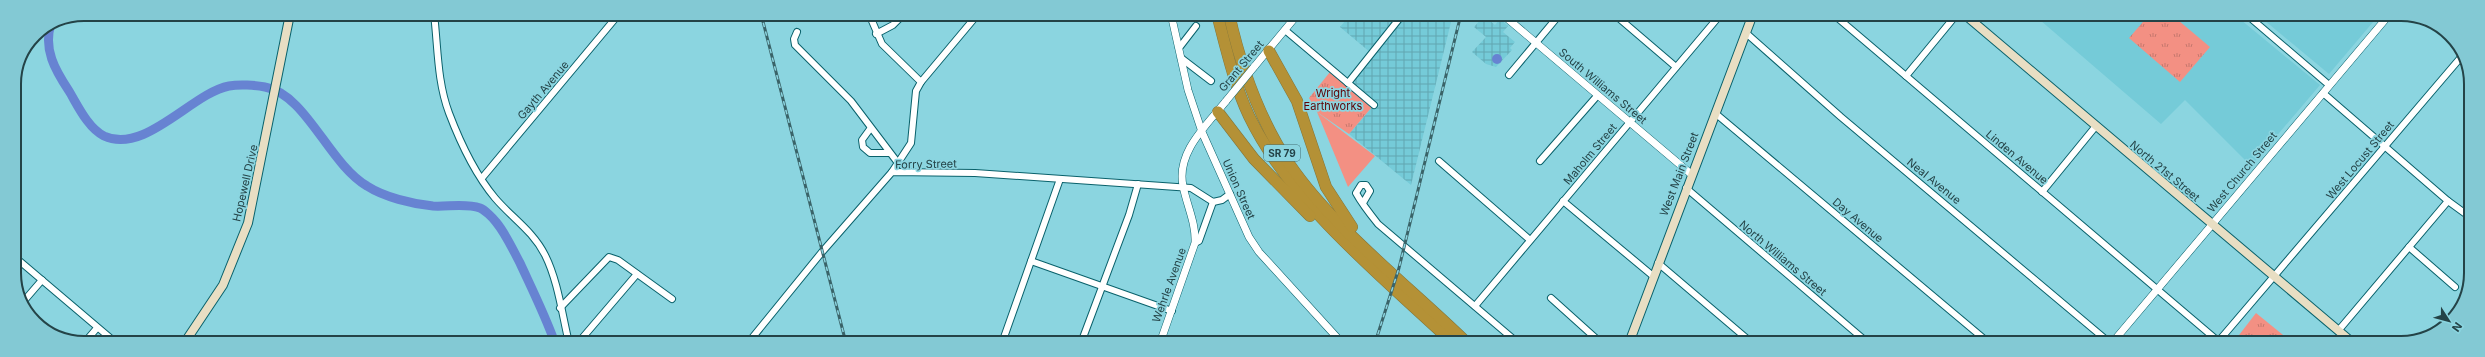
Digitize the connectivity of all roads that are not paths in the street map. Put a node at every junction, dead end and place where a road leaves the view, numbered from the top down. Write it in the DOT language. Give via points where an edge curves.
graph roads {
  1 [pos="289,21"];
  2 [pos="435,21"];
  3 [pos="613,21"];
  4 [pos="871,21"];
  5 [pos="897,21"];
  6 [pos="972,21"];
  7 [pos="1173,21"];
  8 [pos="1219,21"];
  9 [pos="1231,21"];
  10 [pos="1292,21"];
  11 [pos="1397,21"];
  12 [pos="1510,21"];
  13 [pos="1554,21"];
  14 [pos="1622,21"];
  15 [pos="1714,21"];
  16 [pos="1750,21"];
  17 [pos="1841,21"];
  18 [pos="1951,21"];
  19 [pos="1972,21"];
  20 [pos="2255,21"];
  21 [pos="2384,21"];
  22 [pos="1196,26"];
  23 [pos="1285,30"];
  24 [pos="797,32"];
  25 [pos="1746,33"];
  26 [pos="876,34"];
  27 [pos="1536,44"];
  28 [pos="1179,48"];
  29 [pos="1268,50"];
  30 [pos="1181,58"];
  31 [pos="2459,59"];
  32 [pos="1676,67"];
  33 [pos="1509,75"];
  34 [pos="1906,76"];
  35 [pos="1211,81"];
  36 [pos="921,82"];
  37 [pos="1348,83"];
  38 [pos="2329,85"];
  39 [pos="2323,93"];
  40 [pos="1597,96"];
  41 [pos="1374,104"];
  42 [pos="1218,112"];
  43 [pos="1715,113"];
  44 [pos="1629,123"];
  45 [pos="2096,126"];
  46 [pos="870,129"];
  47 [pos="1202,132"];
  48 [pos="2386,146"];
  49 [pos="889,154"];
  50 [pos="1439,161"];
  51 [pos="1540,161"];
  52 [pos="898,163"];
  53 [pos="892,172"];
  54 [pos="1691,174"];
  55 [pos="482,178"];
  56 [pos="1060,179"];
  57 [pos="1138,184"];
  58 [pos="1183,187"];
  59 [pos="1686,188"];
  60 [pos="2042,192"];
  61 [pos="1230,194"];
  62 [pos="1563,201"];
  63 [pos="2448,201"];
  64 [pos="1213,202"];
  65 [pos="1363,203"];
  66 [pos="2464,213"];
  67 [pos="2212,225"];
  68 [pos="1530,240"];
  69 [pos="1195,244"];
  70 [pos="1351,246"];
  71 [pos="2408,247"];
  72 [pos="1031,261"];
  73 [pos="21,262"];
  74 [pos="1658,263"];
  75 [pos="1383,264"];
  76 [pos="637,274"];
  77 [pos="1653,276"];
  78 [pos="2274,277"];
  79 [pos="42,280"];
  80 [pos="1102,287"];
  81 [pos="2455,287"];
  82 [pos="2158,289"];
  83 [pos="26,298"];
  84 [pos="1551,298"];
  85 [pos="672,299"];
  86 [pos="1475,306"];
  87 [pos="560,308"];
  88 [pos="1172,311"];
  89 [pos="1444,320"];
  90 [pos="97,328"];
  91 [pos="2338,331"];
  92 [pos="90,336"];
  93 [pos="107,336"];
  94 [pos="190,336"];
  95 [pos="567,336"];
  96 [pos="584,336"];
  97 [pos="753,336"];
  98 [pos="1004,336"];
  99 [pos="1084,336"];
  100 [pos="1163,336"];
  101 [pos="1336,336"];
  102 [pos="1442,336"];
  103 [pos="1460,336"];
  104 [pos="1470,336"];
  105 [pos="1510,336"];
  106 [pos="1592,336"];
  107 [pos="1631,336"];
  108 [pos="1744,336"];
  109 [pos="1860,336"];
  110 [pos="1981,336"];
  111 [pos="2103,336"];
  112 [pos="2117,336"];
  113 [pos="2212,336"];
  114 [pos="2223,336"];
  115 [pos="2344,336"];
  1 -- 94 [label="main road, Hopewell Drive" via="255,196 241,245 223,285"];
  2 -- 55 [label="street" via="444,97 457,133"];
  3 -- 55 [label="street, Gayth Avenue"];
  4 -- 26 [label="street"];
  5 -- 26 [label="street"];
  6 -- 36 [label="street"];
  7 -- 28 [label="street, Union Street"];
  8 -- 70 [label="highway, SR 79" via="1241,95 1272,156 1298,192"];
  9 -- 75 [label="highway, SR 79" via="1245,76 1260,112 1282,152 1326,208"];
  10 -- 23 [label="street, Grant Street"];
  11 -- 37 [label="street"];
  12 -- 27 [label="street, South Williams Street"];
  13 -- 27 [label="street"];
  14 -- 32 [label="street"];
  15 -- 32 [label="street, Maholm Street"];
  16 -- 25 [label="main road, West Main Street"];
  17 -- 34 [label="street, Linden Avenue"];
  18 -- 34 [label="street"];
  19 -- 45 [label="main road, North 21st Street"];
  20 -- 38 [label="street"];
  21 -- 38 [label="street, West Church Street"];
  22 -- 28 [label="street"];
  23 -- 29 [label="street, Grant Street"];
  23 -- 37 [label="street"];
  24 -- 46 [label="street" via="795,45 837,86"];
  25 -- 43 [label="main road, West Main Street"];
  25 -- 111 [label="street, Neal Avenue"];
  26 -- 36 [label="street" via="888,53"];
  27 -- 33 [label="street"];
  27 -- 40 [label="street, South Williams Street"];
  28 -- 30 [label="street, Union Street"];
  29 -- 42 [label="street, Grant Street, bridge"];
  29 -- 75 [label="highway" via="1297,101 1320,172 1332,198"];
  30 -- 35 [label="street"];
  30 -- 47 [label="street, Union Street" via="1188,90"];
  31 -- 48 [label="street, West Locust Street"];
  32 -- 44 [label="street, Maholm Street"];
  34 -- 60 [label="street, Linden Avenue"];
  36 -- 52 [label="street" via="916,91 911,143"];
  37 -- 41 [label="street"];
  38 -- 39 [label="street, West Church Street"];
  39 -- 48 [label="street"];
  39 -- 67 [label="street, West Church Street"];
  40 -- 44 [label="street, South Williams Street"];
  40 -- 51 [label="street"];
  42 -- 47 [label="street, Grant Street"];
  42 -- 70 [label="highway" via="1242,146 1265,171 1340,243"];
  43 -- 54 [label="main road, West Main Street"];
  43 -- 110 [label="street, Day Avenue"];
  44 -- 54 [label="street, South Williams Street"];
  44 -- 62 [label="street, Maholm Street"];
  45 -- 60 [label="street"];
  45 -- 67 [label="main road, North 21st Street"];
  46 -- 49 [label="street"];
  46 -- 49 [label="street" via="862,140 863,147 870,153"];
  47 -- 58 [label="street, Wehrle Avenue" via="1190,146 1184,161"];
  47 -- 61 [label="street, Union Street"];
  48 -- 63 [label="street"];
  48 -- 78 [label="street, West Locust Street"];
  49 -- 52 [label="street"];
  50 -- 68 [label="street"];
  52 -- 53 [label="street"];
  53 -- 56 [label="street, Forry Street" via="975,173"];
  53 -- 97 [label="street, Forry Street" via="793,285"];
  54 -- 59 [label="main road, West Main Street"];
  55 -- 87 [label="street" via="496,199 524,225 539,244 549,264"];
  56 -- 57 [label="street, Forry Street"];
  56 -- 72 [label="street"];
  57 -- 58 [label="street, Forry Street"];
  57 -- 80 [label="street"];
  58 -- 64 [label="street" via="1194,188"];
  58 -- 69 [label="street, Wehrle Avenue" via="1195,226"];
  59 -- 74 [label="main road, West Main Street"];
  59 -- 109 [label="street, North Williams Street"];
  60 -- 82 [label="street, Linden Avenue"];
  61 -- 64 [label="street" via="1222,200"];
  61 -- 101 [label="street, Union Street" via="1246,231 1259,252"];
  62 -- 68 [label="street, Maholm Street"];
  62 -- 77 [label="street"];
  63 -- 66 [label="street"];
  63 -- 71 [label="street"];
  64 -- 69 [label="street" via="1199,241"];
  65 -- 86 [label="street" via="1378,224"];
  67 -- 78 [label="main road, North 21st Street"];
  67 -- 82 [label="street, West Church Street"];
  68 -- 86 [label="street, Maholm Street"];
  69 -- 88 [label="street, Wehrle Avenue"];
  70 -- 102 [label="highway, SR 79"];
  71 -- 81 [label="street"];
  71 -- 91 [label="street"];
  72 -- 80 [label="street"];
  72 -- 98 [label="street"];
  73 -- 79 [label="street"];
  74 -- 77 [label="main road, West Main Street"];
  74 -- 108 [label="street"];
  75 -- 89 [label="highway, SR 79"];
  76 -- 85 [label="street"];
  76 -- 87 [label="street" via="613,257 608,257"];
  76 -- 96 [label="street"];
  77 -- 107 [label="main road, West Main Street"];
  78 -- 91 [label="main road, North 21st Street"];
  78 -- 114 [label="street, West Locust Street"];
  79 -- 83 [label="street"];
  79 -- 90 [label="street"];
  80 -- 88 [label="street"];
  80 -- 99 [label="street"];
  82 -- 112 [label="street, West Church Street"];
  82 -- 113 [label="street, Linden Avenue"];
  84 -- 106 [label="street"];
  86 -- 105 [label="street"];
  87 -- 95 [label="street"];
  88 -- 100 [label="street, Wehrle Avenue"];
  89 -- 103 [label="highway, SR 79"];
  89 -- 104 [label="highway" via="1460,327"];
  90 -- 92 [label="street"];
  90 -- 93 [label="street"];
  91 -- 115 [label="main road, North 21st Street"];
}
